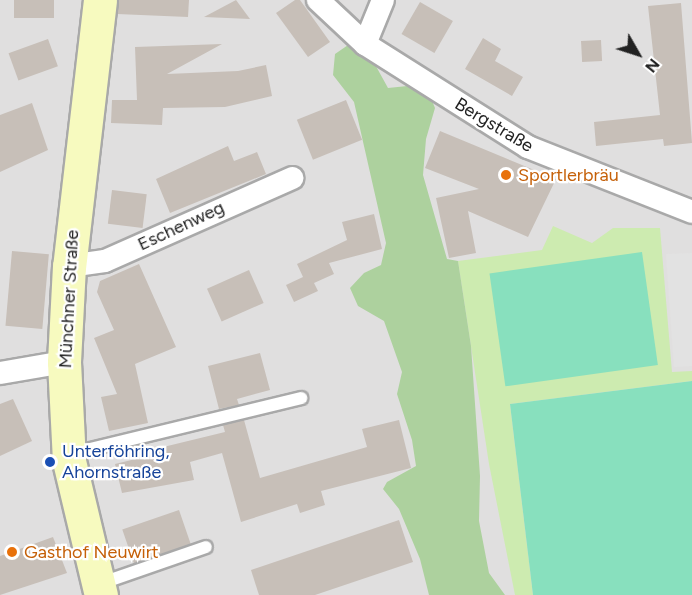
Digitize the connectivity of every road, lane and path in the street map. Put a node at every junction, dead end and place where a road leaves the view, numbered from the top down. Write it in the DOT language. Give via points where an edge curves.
graph roads {
  1 [pos="100,0"];
  2 [pos="318,0"];
  3 [pos="383,0"];
  4 [pos="364,44"];
  5 [pos="292,178"];
  6 [pos="692,212"];
  7 [pos="69,266"];
  8 [pos="64,362"];
  9 [pos="0,373"];
  10 [pos="301,398"];
  11 [pos="69,454"];
  12 [pos="206,547"];
  13 [pos="100,590"];
  1 -- 7 [label="main road, Münchner Straße"];
  2 -- 4 [label="street, Bergstraße"];
  3 -- 4 [label="street"];
  4 -- 6 [label="street, Bergstraße" via="528,147"];
  5 -- 7 [label="street, Eschenweg" via="105,261"];
  7 -- 8 [label="main road, Münchner Straße"];
  8 -- 9 [label="street"];
  8 -- 11 [label="main road, Münchner Straße"];
  10 -- 11 [label="lane"];
  11 -- 13 [label="main road, Münchner Straße"];
  12 -- 13 [label="lane"];
}
